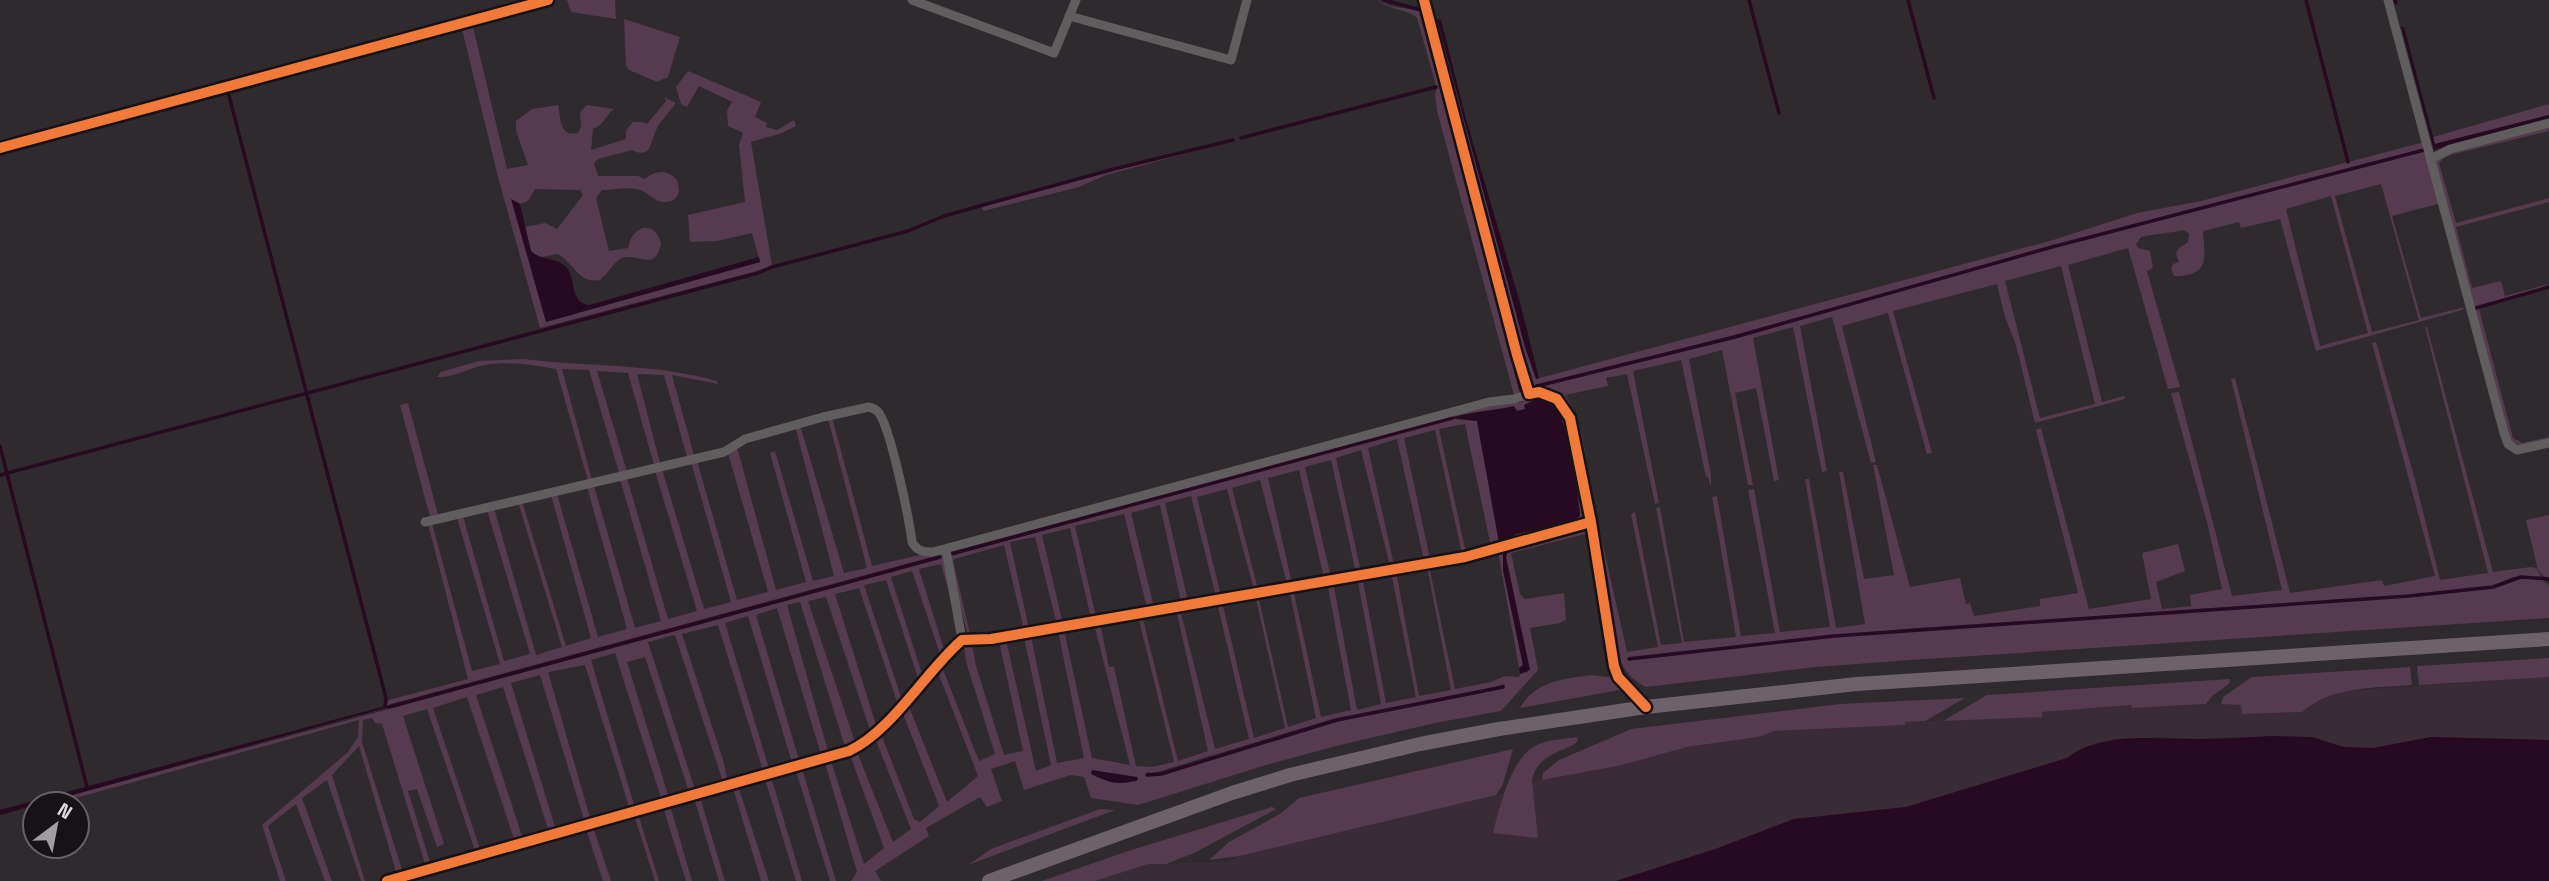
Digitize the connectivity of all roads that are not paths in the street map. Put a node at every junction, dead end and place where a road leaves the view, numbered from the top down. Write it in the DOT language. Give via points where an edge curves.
graph roads {
  1 [pos="548,0"];
  2 [pos="912,0"];
  3 [pos="1076,0"];
  4 [pos="1247,0"];
  5 [pos="1424,0"];
  6 [pos="2388,0"];
  7 [pos="939,5"];
  8 [pos="1069,16"];
  9 [pos="2549,123"];
  10 [pos="0,148"];
  11 [pos="2431,159"];
  12 [pos="1529,394"];
  13 [pos="2549,443"];
  14 [pos="425,522"];
  15 [pos="1591,522"];
  16 [pos="946,550"];
  17 [pos="962,639"];
  18 [pos="2549,639"];
  19 [pos="1646,707"];
  20 [pos="387,881"];
  21 [pos="989,881"];
  1 -- 10 [label="street"];
  2 -- 7 [label="street"];
  3 -- 8 [label="street"];
  4 -- 8 [label="street" via="1231,61"];
  5 -- 12 [label="street"];
  6 -- 11 [label="street"];
  7 -- 8 [label="street" via="1054,52"];
  9 -- 11 [label="street" via="2450,149"];
  11 -- 13 [label="street" via="2508,444 2517,450"];
  12 -- 15 [label="street" via="1557,399 1570,418"];
  12 -- 16 [label="street"];
  14 -- 16 [label="street" via="724,452 745,439 869,407 882,420 915,548"];
  15 -- 17 [label="street" via="1465,557 991,639"];
  15 -- 19 [label="street" via="1618,677"];
  16 -- 17 [label="street"];
  17 -- 20 [label="street" via="885,723 841,755"];
  18 -- 19 [label="highway" via="1870,683"];
  19 -- 21 [label="highway" via="1420,744 1290,775"];
}
